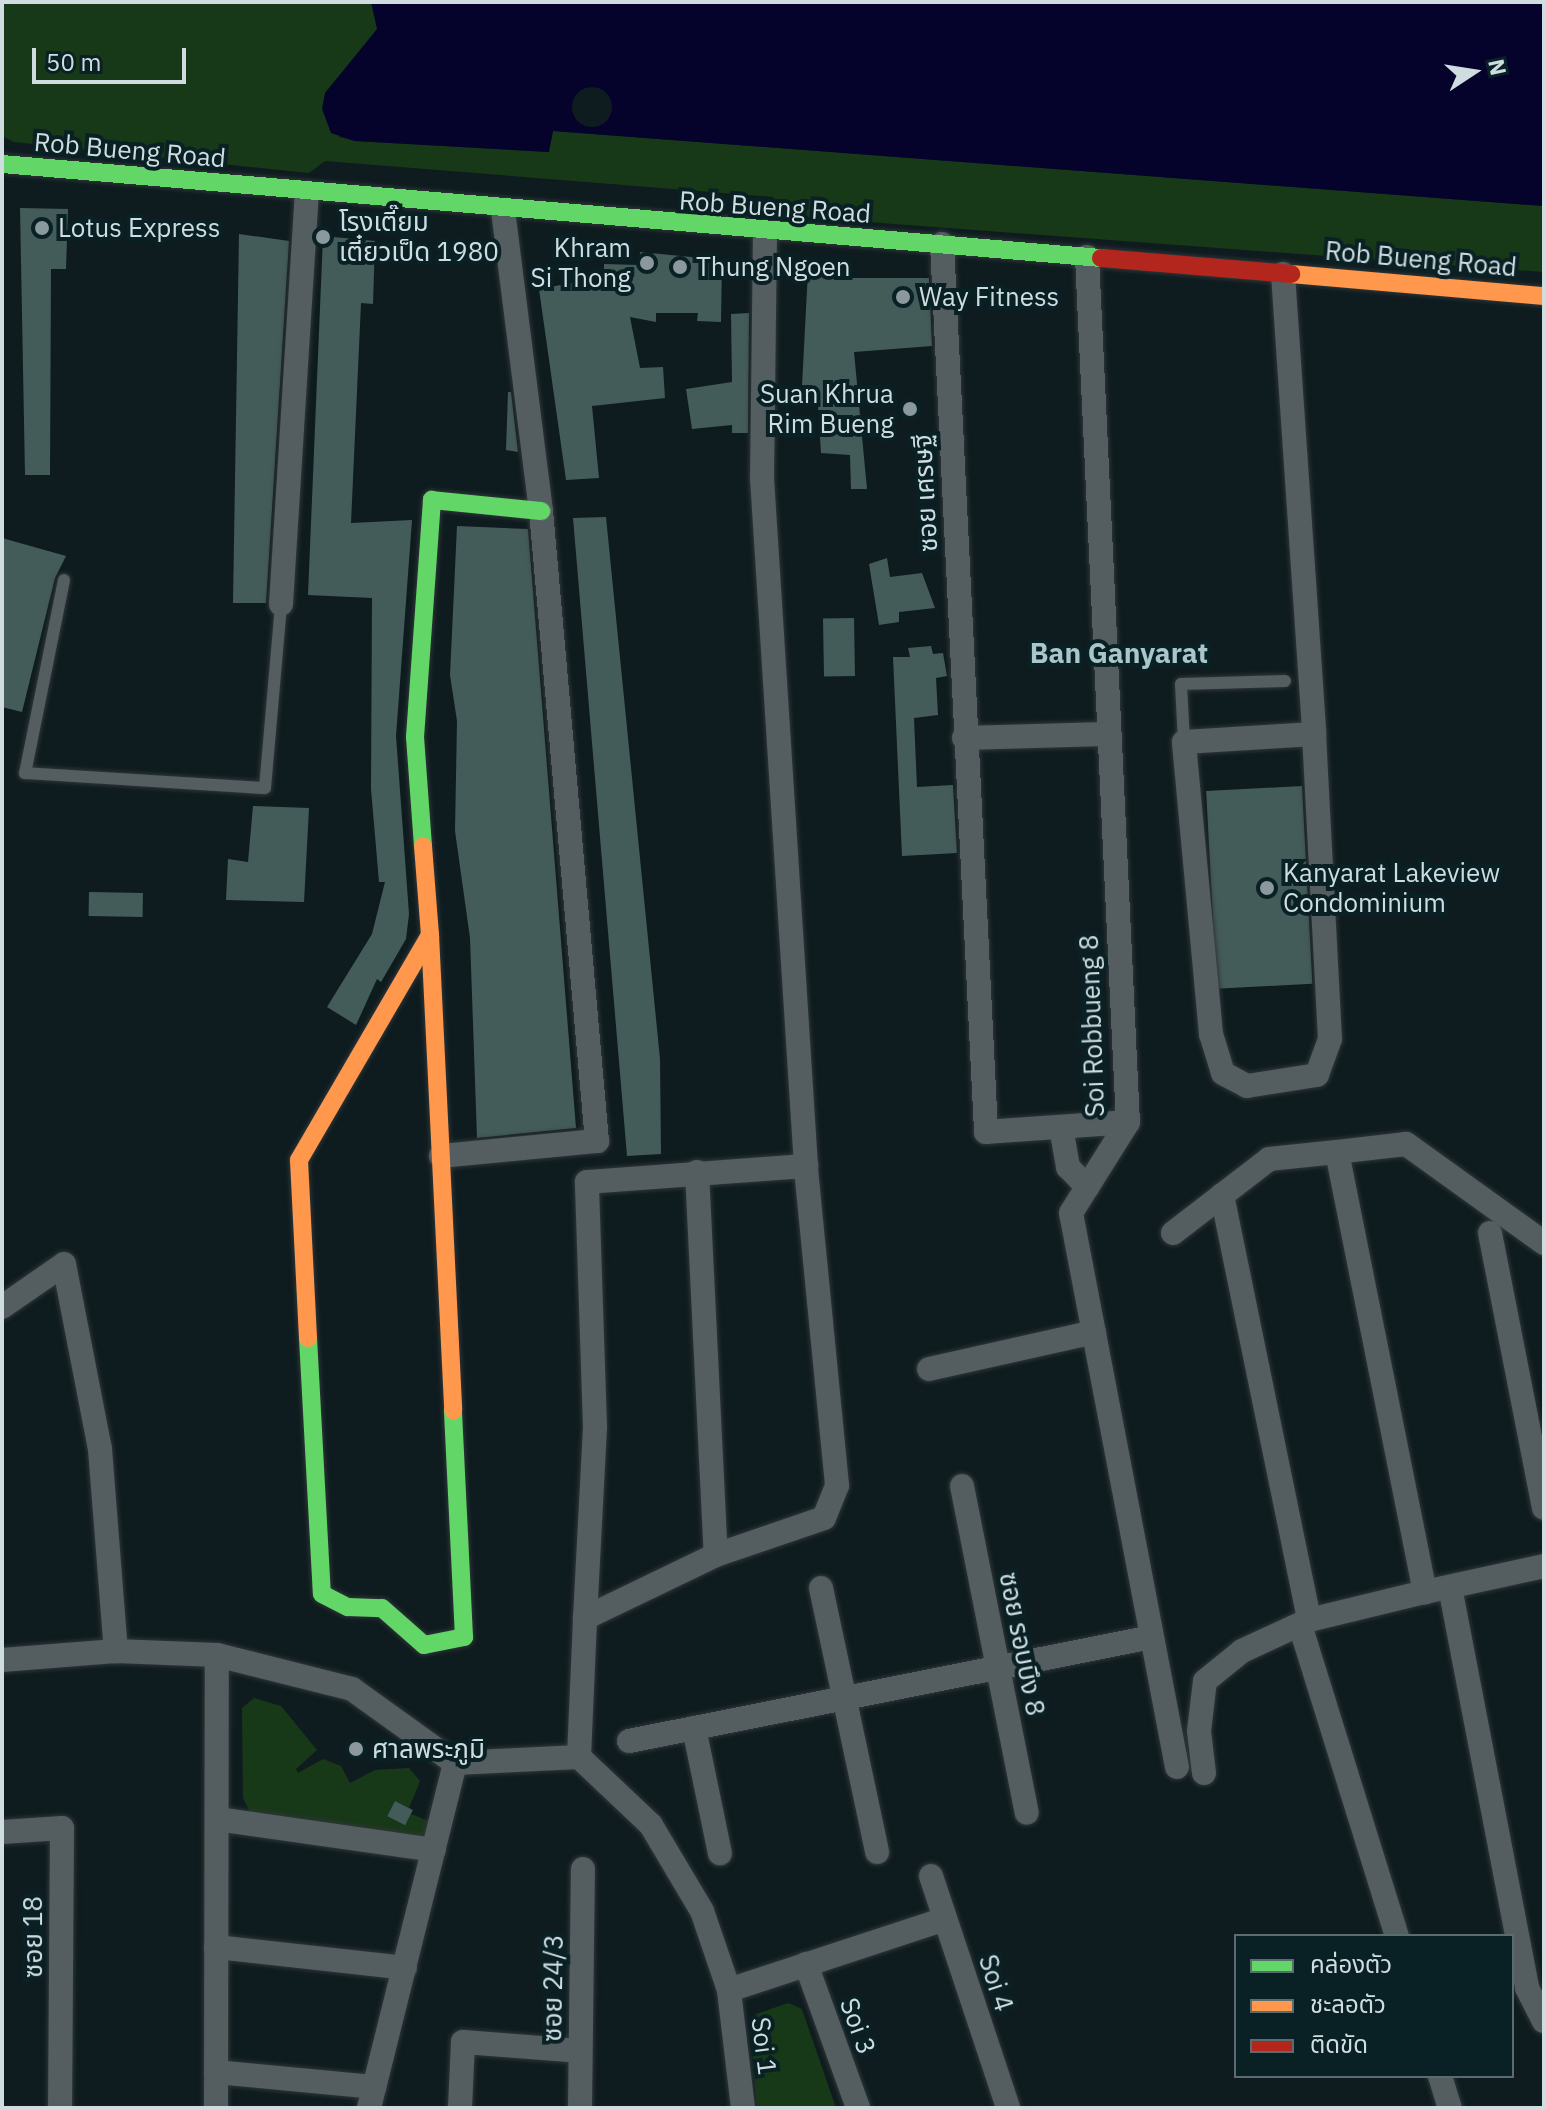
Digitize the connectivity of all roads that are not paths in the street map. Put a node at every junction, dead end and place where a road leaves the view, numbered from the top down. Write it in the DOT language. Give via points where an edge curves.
graph roads {
  1 [pos="2,164"];
  2 [pos="307,193"];
  3 [pos="503,210"];
  4 [pos="765,234"];
  5 [pos="942,244"];
  6 [pos="1087,257"];
  7 [pos="1283,274"];
  8 [pos="1544,296"];
  9 [pos="541,511"];
  10 [pos="64,580"];
  11 [pos="281,604"];
  12 [pos="1285,681"];
  13 [pos="1105,734"];
  14 [pos="1314,734"];
  15 [pos="964,738"];
  16 [pos="1184,742"];
  17 [pos="430,935"];
  18 [pos="1128,1122"];
  19 [pos="1061,1127"];
  20 [pos="1337,1152"];
  21 [pos="441,1156"];
  22 [pos="806,1166"];
  23 [pos="697,1172"];
  24 [pos="1087,1187"];
  25 [pos="1222,1195"];
  26 [pos="1173,1233"];
  27 [pos="1490,1233"];
  28 [pos="1544,1243"];
  29 [pos="2,1307"];
  30 [pos="1094,1332"];
  31 [pos="929,1369"];
  32 [pos="962,1486"];
  33 [pos="1544,1508"];
  34 [pos="716,1555"];
  35 [pos="1544,1566"];
  36 [pos="1450,1587"];
  37 [pos="821,1588"];
  38 [pos="1425,1592"];
  39 [pos="585,1618"];
  40 [pos="1304,1622"];
  41 [pos="1152,1637"];
  42 [pos="116,1651"];
  43 [pos="217,1655"];
  44 [pos="2,1660"];
  45 [pos="998,1668"];
  46 [pos="847,1698"];
  47 [pos="694,1728"];
  48 [pos="629,1741"];
  49 [pos="579,1757"];
  50 [pos="455,1763"];
  51 [pos="1177,1767"];
  52 [pos="1204,1773"];
  53 [pos="1027,1813"];
  54 [pos="217,1819"];
  55 [pos="2,1832"];
  56 [pos="434,1850"];
  57 [pos="877,1852"];
  58 [pos="720,1853"];
  59 [pos="583,1869"];
  60 [pos="931,1876"];
  61 [pos="945,1919"];
  62 [pos="1396,1934"];
  63 [pos="216,1947"];
  64 [pos="806,1964"];
  65 [pos="405,1968"];
  66 [pos="729,1990"];
  67 [pos="1544,2021"];
  68 [pos="580,2051"];
  69 [pos="216,2072"];
  70 [pos="1441,2078"];
  71 [pos="372,2098"];
  72 [pos="60,2108"];
  73 [pos="216,2108"];
  74 [pos="460,2108"];
  75 [pos="580,2108"];
  76 [pos="743,2108"];
  77 [pos="858,2108"];
  78 [pos="1008,2108"];
  79 [pos="1450,2108"];
  1 -- 2 [label="street, Rob Bueng Road"];
  2 -- 3 [label="street, Rob Bueng Road"];
  2 -- 11 [label="street"];
  3 -- 4 [label="street, Rob Bueng Road"];
  3 -- 9 [label="street"];
  4 -- 5 [label="street, Rob Bueng Road"];
  4 -- 22 [label="street" via="762,479"];
  5 -- 6 [label="street, Rob Bueng Road"];
  5 -- 15 [label="street, ซอย เศรษฐี"];
  6 -- 7 [label="street, Rob Bueng Road"];
  6 -- 13 [label="street, Soi Robbueng 8"];
  7 -- 8 [label="street, Rob Bueng Road"];
  7 -- 14 [label="street"];
  9 -- 17 [label="street" via="432,500 415,737"];
  9 -- 21 [label="street" via="597,1141"];
  10 -- 11 [label="lane" via="25,773 265,788"];
  12 -- 16 [label="lane" via="1181,684"];
  13 -- 15 [label="street"];
  13 -- 18 [label="street, Soi Robbueng 8"];
  14 -- 16 [label="street"];
  14 -- 16 [label="street" via="1329,1050 1317,1075 1260,1086 1223,1073 1211,1034"];
  15 -- 19 [label="street, ซอย เศรษฐี" via="986,1132"];
  17 -- 21 [label="street"];
  17 -- 21 [label="street" via="299,1160 322,1594 348,1607 382,1608 424,1645 464,1637"];
  18 -- 19 [label="street"];
  18 -- 24 [label="street, Soi Robbueng 8"];
  19 -- 24 [label="street" via="1068,1167"];
  20 -- 25 [label="street" via="1269,1159"];
  20 -- 28 [label="street" via="1406,1144"];
  20 -- 38 [label="street"];
  22 -- 23 [label="street"];
  22 -- 34 [label="street" via="837,1485 824,1518"];
  23 -- 34 [label="street"];
  23 -- 39 [label="street" via="587,1182 595,1427"];
  24 -- 30 [label="street, Soi Robbueng 8" via="1071,1213"];
  25 -- 26 [label="street"];
  25 -- 40 [label="street"];
  27 -- 33 [label="street"];
  29 -- 42 [label="street" via="64,1264 100,1449"];
  30 -- 31 [label="street"];
  30 -- 41 [label="street, Soi Robbueng 8"];
  32 -- 45 [label="street, ซอย รอบบึง 8"];
  34 -- 39 [label="street"];
  35 -- 36 [label="street"];
  36 -- 38 [label="street"];
  36 -- 67 [label="street" via="1527,1988"];
  37 -- 46 [label="street"];
  38 -- 40 [label="street"];
  39 -- 49 [label="street"];
  40 -- 52 [label="street" via="1242,1651 1205,1681 1199,1731"];
  40 -- 62 [label="street"];
  41 -- 45 [label="street"];
  41 -- 51 [label="street, Soi Robbueng 8"];
  42 -- 43 [label="street"];
  42 -- 44 [label="street"];
  43 -- 50 [label="street" via="352,1689"];
  43 -- 54 [label="street"];
  45 -- 46 [label="street"];
  45 -- 53 [label="street, ซอย รอบบึง 8"];
  46 -- 47 [label="street"];
  46 -- 57 [label="street"];
  47 -- 48 [label="street"];
  47 -- 58 [label="street"];
  49 -- 50 [label="street"];
  49 -- 66 [label="street, Soi 1" via="651,1825 702,1911"];
  50 -- 56 [label="street"];
  54 -- 56 [label="street"];
  54 -- 63 [label="street"];
  55 -- 72 [label="street, ซอย 18" via="62,1828"];
  56 -- 65 [label="street"];
  59 -- 68 [label="street, ซอย 24/3"];
  60 -- 61 [label="street, Soi 4"];
  61 -- 64 [label="street"];
  61 -- 78 [label="street, Soi 4"];
  63 -- 65 [label="street"];
  63 -- 69 [label="street"];
  64 -- 66 [label="street"];
  64 -- 77 [label="street, Soi 3"];
  65 -- 71 [label="street"];
  66 -- 76 [label="street, Soi 1"];
  68 -- 74 [label="street" via="463,2042"];
  68 -- 75 [label="street, ซอย 24/3"];
  69 -- 71 [label="street"];
  69 -- 73 [label="street"];
  70 -- 79 [label="street"];
}
